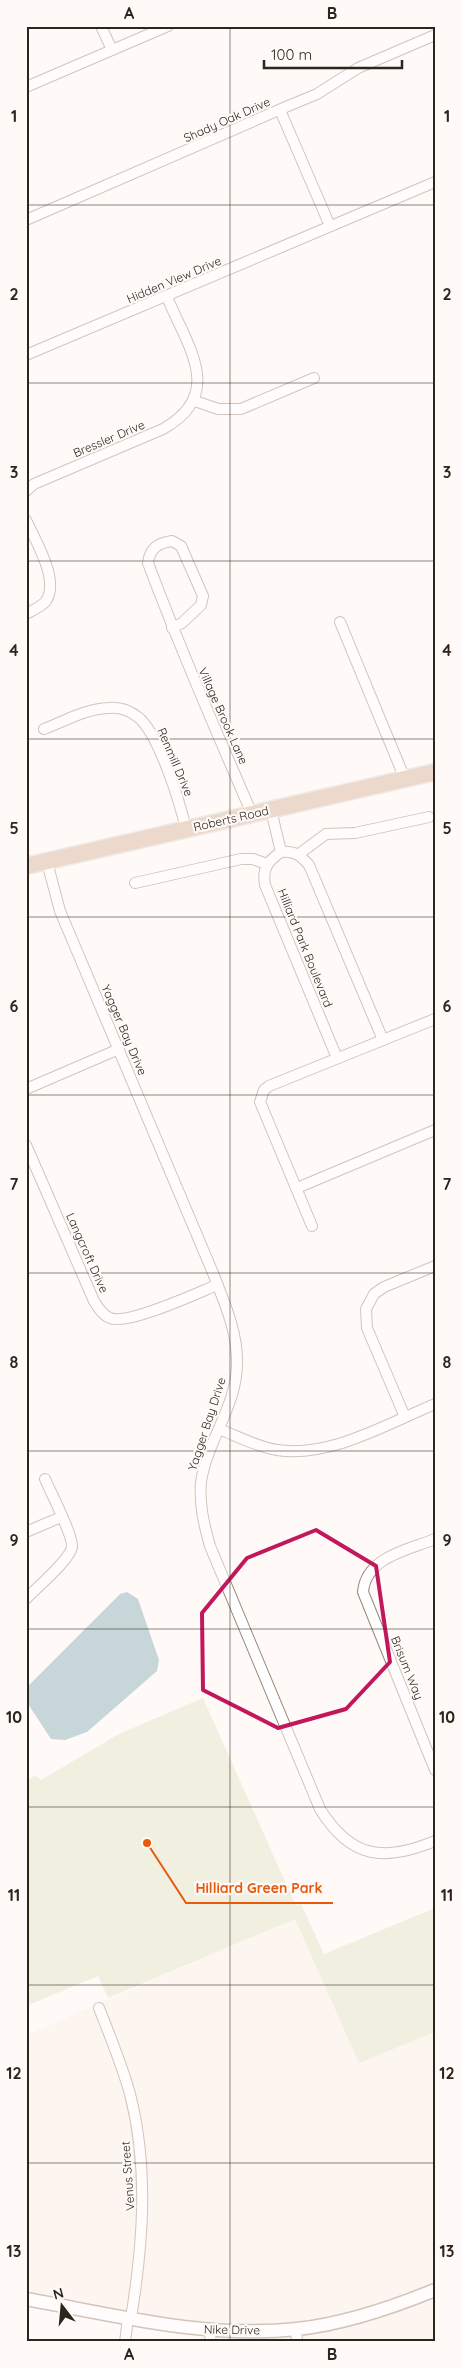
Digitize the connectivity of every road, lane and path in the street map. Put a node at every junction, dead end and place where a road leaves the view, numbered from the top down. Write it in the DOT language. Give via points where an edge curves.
graph roads {
  1 [pos="101,26"];
  2 [pos="168,26"];
  3 [pos="435,35"];
  4 [pos="112,50"];
  5 [pos="26,87"];
  6 [pos="280,110"];
  7 [pos="435,182"];
  8 [pos="26,220"];
  9 [pos="330,226"];
  10 [pos="167,297"];
  11 [pos="26,356"];
  12 [pos="314,378"];
  13 [pos="195,401"];
  14 [pos="26,491"];
  15 [pos="26,520"];
  16 [pos="26,614"];
  17 [pos="340,622"];
  18 [pos="172,628"];
  19 [pos="44,729"];
  20 [pos="435,772"];
  21 [pos="405,779"];
  22 [pos="271,810"];
  23 [pos="252,814"];
  24 [pos="429,817"];
  25 [pos="186,830"];
  26 [pos="281,852"];
  27 [pos="299,854"];
  28 [pos="47,862"];
  29 [pos="267,864"];
  30 [pos="26,866"];
  31 [pos="135,884"];
  32 [pos="435,1019"];
  33 [pos="383,1040"];
  34 [pos="118,1049"];
  35 [pos="337,1058"];
  36 [pos="26,1089"];
  37 [pos="435,1130"];
  38 [pos="26,1145"];
  39 [pos="297,1188"];
  40 [pos="312,1226"];
  41 [pos="435,1266"];
  42 [pos="217,1285"];
  43 [pos="435,1404"];
  44 [pos="405,1417"];
  45 [pos="219,1429"];
  46 [pos="45,1480"];
  47 [pos="61,1517"];
  48 [pos="26,1532"];
  49 [pos="435,1539"];
  50 [pos="26,1599"];
  51 [pos="435,1770"];
  52 [pos="435,1841"];
  53 [pos="99,2008"];
  54 [pos="435,2290"];
  55 [pos="26,2299"];
  56 [pos="130,2318"];
  57 [pos="297,2335"];
  58 [pos="211,2336"];
  59 [pos="125,2342"];
  1 -- 4 [label="street"];
  2 -- 4 [label="street"];
  3 -- 6 [label="street, Shady Oak Drive" via="358,68 316,94"];
  4 -- 5 [label="street"];
  6 -- 8 [label="street, Shady Oak Drive"];
  6 -- 9 [label="street"];
  7 -- 9 [label="street, Hidden View Drive"];
  9 -- 10 [label="street, Hidden View Drive"];
  10 -- 11 [label="street, Hidden View Drive"];
  10 -- 13 [label="street" via="196,367"];
  12 -- 13 [label="street" via="241,408 218,408"];
  13 -- 14 [label="street, Bressler Drive" via="181,418 163,429 34,484"];
  15 -- 16 [label="street" via="46,564 51,589 46,601"];
  17 -- 21 [label="street"];
  18 -- 18 [label="street, Village Brook Lane" via="201,606 203,596 181,546 172,541 156,546 148,563"];
  18 -- 23 [label="street, Village Brook Lane"];
  19 -- 25 [label="street, Renmill Drive" via="97,709 124,709 138,717 154,738 182,810"];
  20 -- 21 [label="main road, Roberts Road"];
  21 -- 22 [label="main road, Roberts Road"];
  22 -- 23 [label="main road, Roberts Road"];
  22 -- 26 [label="street"];
  23 -- 25 [label="main road, Roberts Road"];
  24 -- 27 [label="street" via="355,834 326,834"];
  25 -- 28 [label="main road, Roberts Road"];
  26 -- 27 [label="street"];
  26 -- 29 [label="street"];
  27 -- 33 [label="street" via="309,865"];
  28 -- 30 [label="main road, Roberts Road"];
  28 -- 34 [label="street, Yagger Bay Drive" via="60,911"];
  29 -- 31 [label="street" via="241,859"];
  29 -- 35 [label="street, Hilliard Park Boulevard" via="265,885"];
  32 -- 33 [label="street"];
  33 -- 35 [label="street"];
  34 -- 36 [label="street"];
  34 -- 42 [label="street, Yagger Bay Drive"];
  35 -- 39 [label="street" via="269,1086 260,1095 260,1102"];
  37 -- 39 [label="street"];
  38 -- 42 [label="street, Langcroft Drive" via="94,1301 104,1314 118,1320 134,1317"];
  39 -- 40 [label="street"];
  41 -- 44 [label="street" via="384,1287 367,1305 367,1328"];
  42 -- 45 [label="street, Yagger Bay Drive" via="235,1338 237,1362 235,1385"];
  43 -- 44 [label="street"];
  44 -- 45 [label="street" via="342,1443 320,1450 297,1452 275,1450"];
  45 -- 52 [label="street, Yagger Bay Drive" via="201,1482 204,1525 320,1809 344,1840 380,1854 398,1853"];
  46 -- 47 [label="street"];
  47 -- 48 [label="street"];
  47 -- 50 [label="street" via="71,1540 70,1552"];
  49 -- 51 [label="street, Brisum Way" via="373,1566 366,1575 363,1592"];
  53 -- 56 [label="street, Venus Street" via="130,2095 140,2152 143,2222"];
  54 -- 57 [label="street, Nike Drive"];
  55 -- 56 [label="street, Nike Drive"];
  56 -- 58 [label="street, Nike Drive"];
  56 -- 59 [label="street, Venus Street"];
  57 -- 58 [label="street, Nike Drive" via="238,2332"];
}
